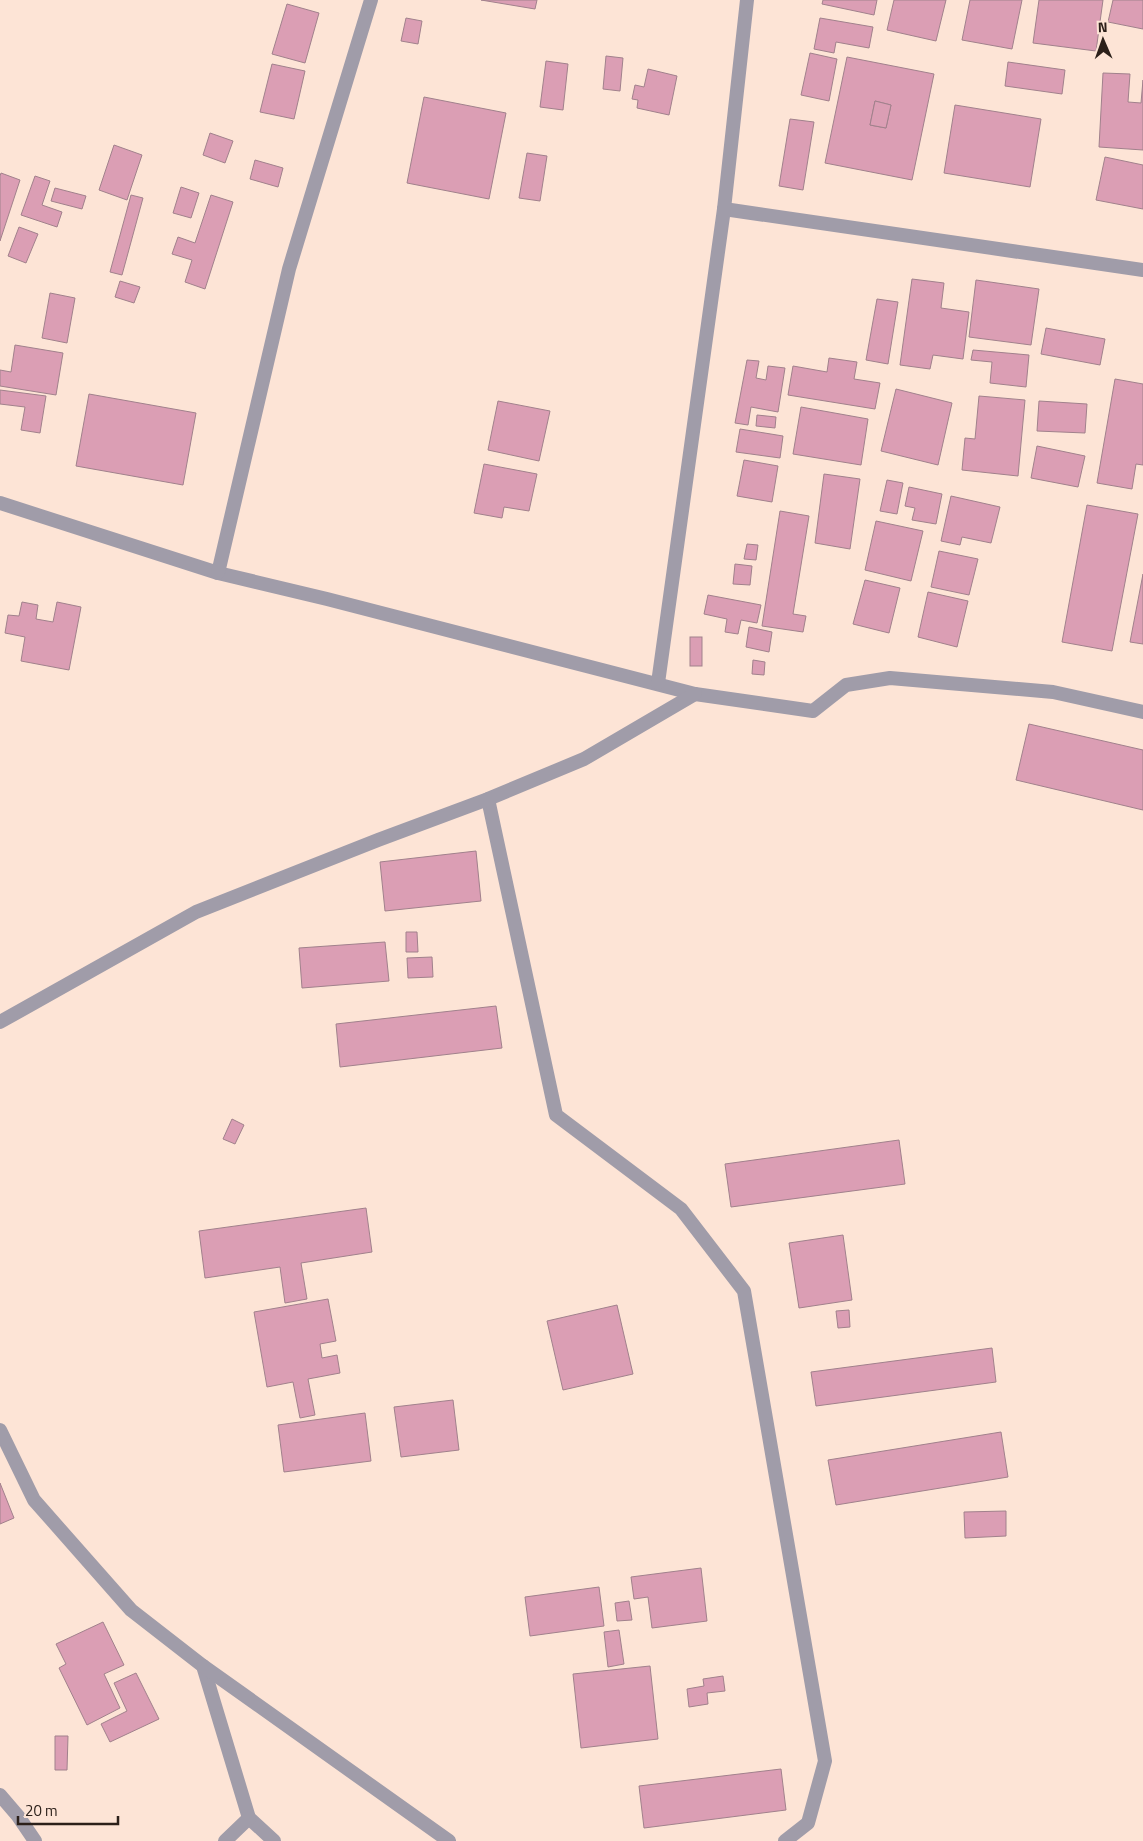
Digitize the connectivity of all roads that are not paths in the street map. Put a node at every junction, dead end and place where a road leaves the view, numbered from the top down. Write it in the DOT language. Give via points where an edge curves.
graph roads {
  1 [pos="371,0"];
  2 [pos="747,0"];
  3 [pos="724,209"];
  4 [pos="1143,270"];
  5 [pos="0,503"];
  6 [pos="218,573"];
  7 [pos="658,683"];
  8 [pos="696,694"];
  9 [pos="1143,712"];
  10 [pos="488,799"];
  11 [pos="0,1022"];
  12 [pos="0,1430"];
  13 [pos="203,1666"];
  14 [pos="0,1795"];
  15 [pos="249,1818"];
  16 [pos="35,1841"];
  17 [pos="226,1841"];
  18 [pos="274,1841"];
  19 [pos="449,1841"];
  20 [pos="785,1841"];
  1 -- 6 [label="street" via="289,269"];
  2 -- 3 [label="street"];
  3 -- 4 [label="street"];
  3 -- 7 [label="street"];
  5 -- 6 [label="street"];
  6 -- 7 [label="street"];
  7 -- 8 [label="street"];
  8 -- 9 [label="street" via="813,711 846,685 890,678 1053,692"];
  8 -- 10 [label="street" via="584,759"];
  10 -- 11 [label="street" via="196,912"];
  10 -- 20 [label="street" via="556,1115 681,1209 744,1291 825,1760 808,1823"];
  12 -- 13 [label="street" via="34,1500 131,1610"];
  13 -- 15 [label="street"];
  13 -- 19 [label="street"];
  14 -- 16 [label="street"];
  15 -- 17 [label="street"];
  15 -- 18 [label="street"];
}
